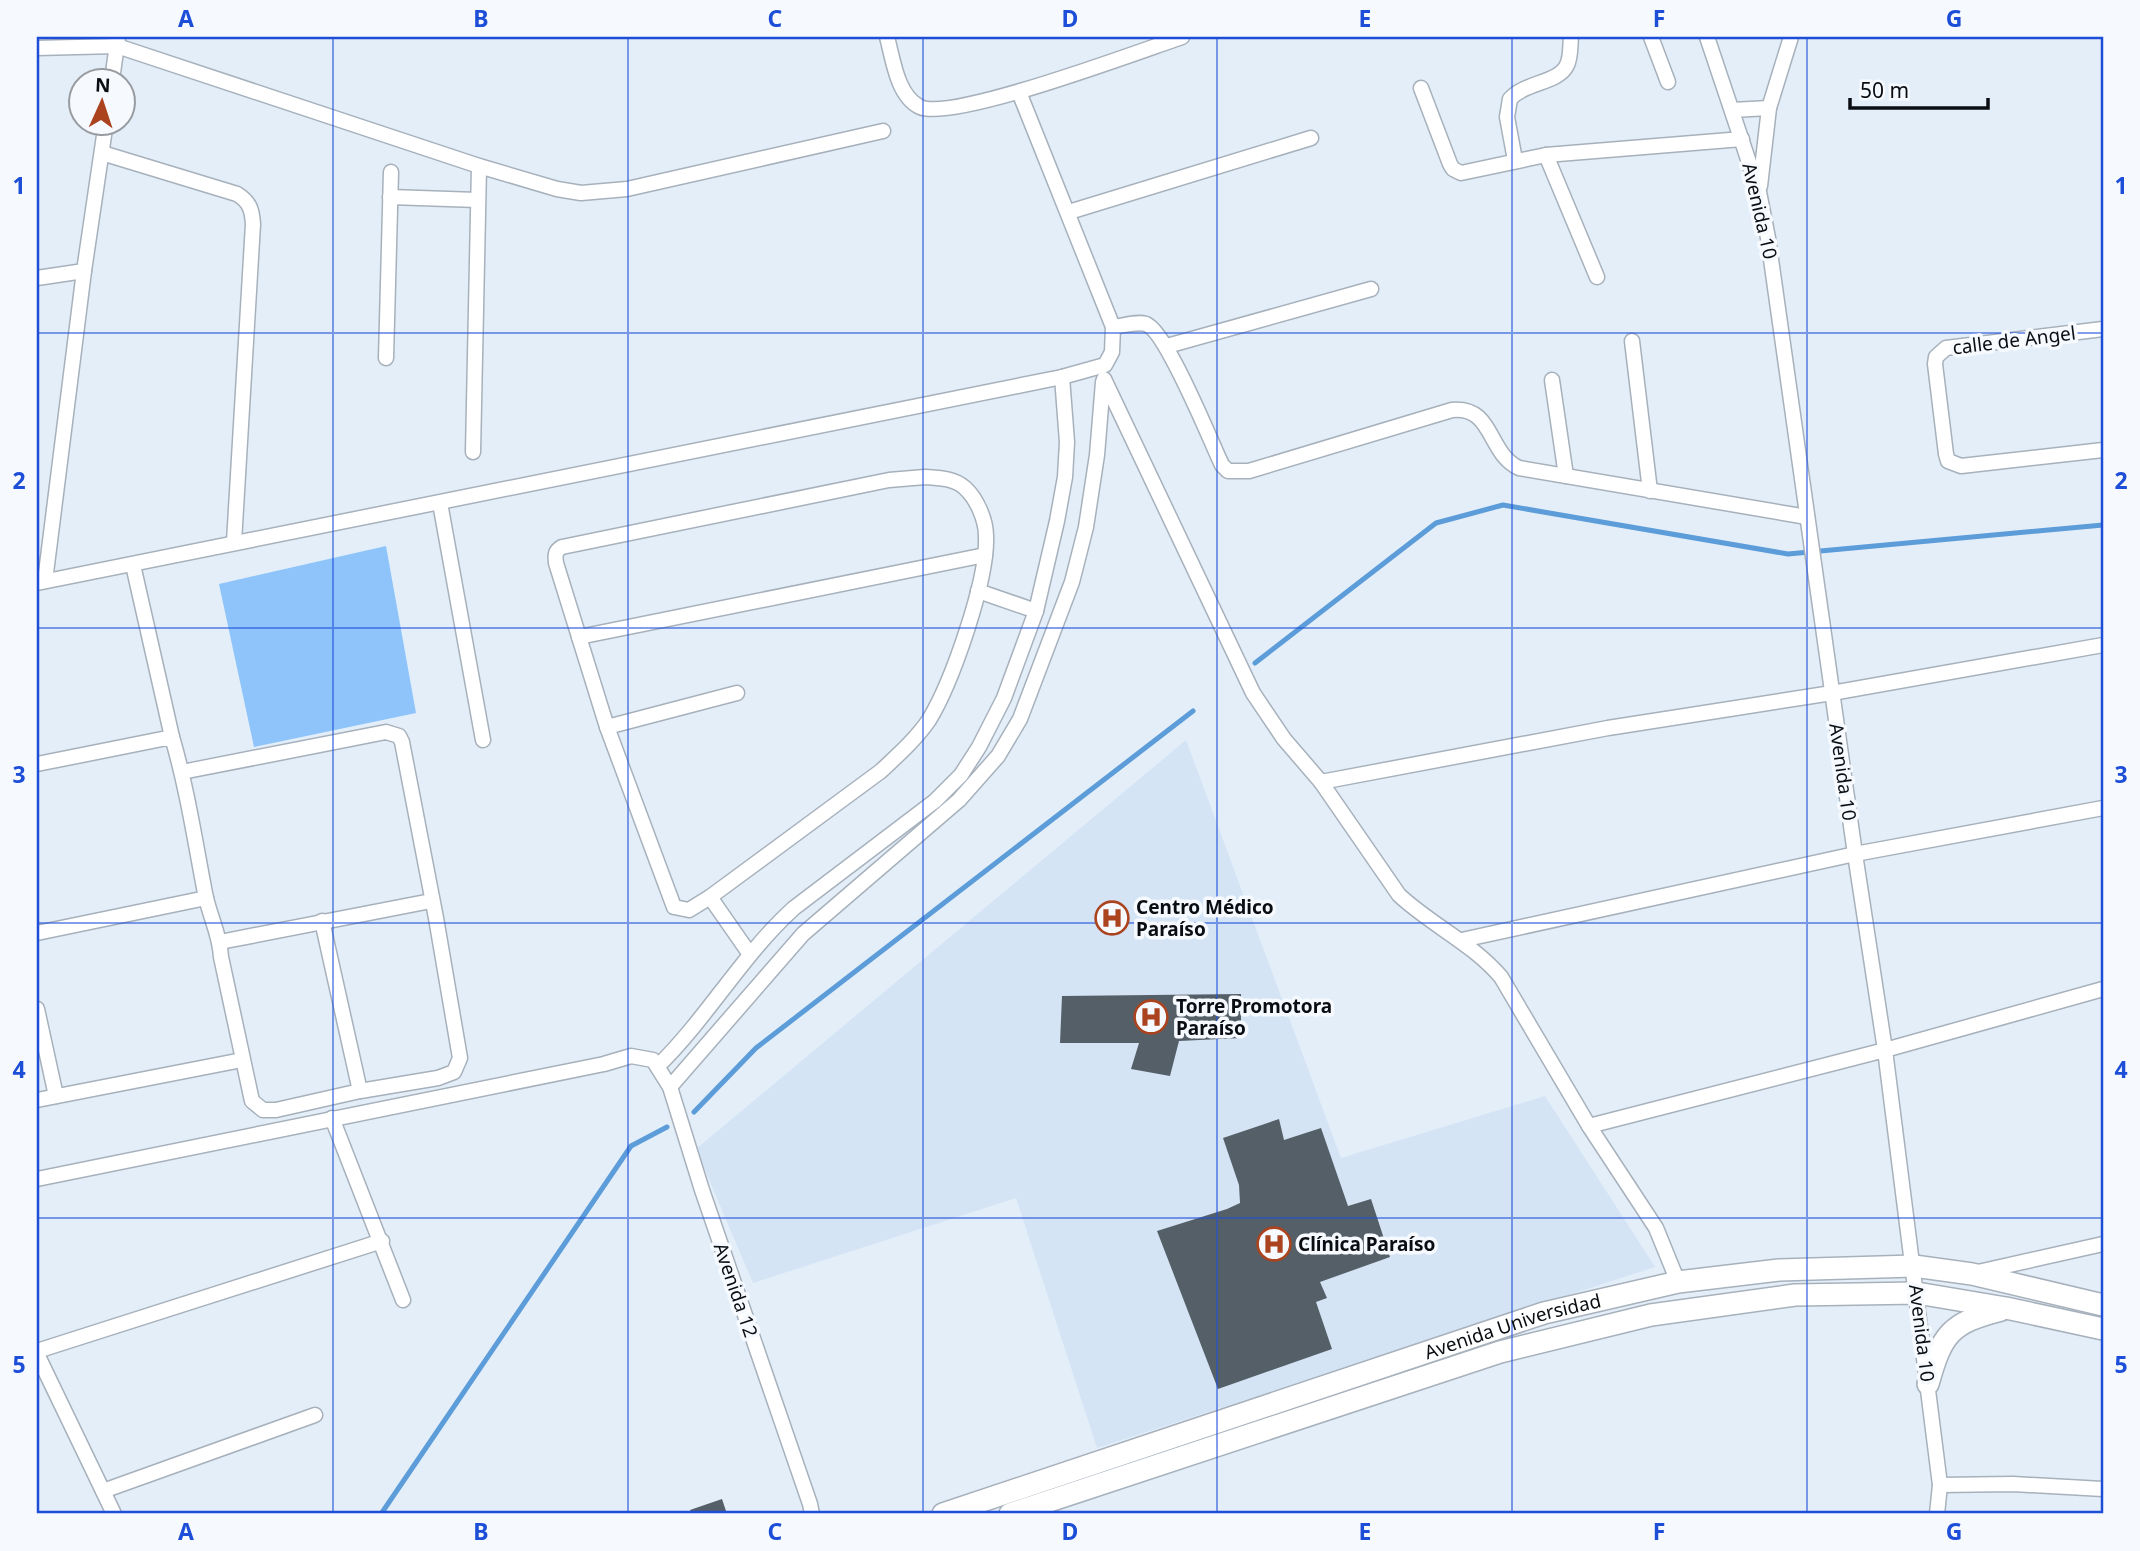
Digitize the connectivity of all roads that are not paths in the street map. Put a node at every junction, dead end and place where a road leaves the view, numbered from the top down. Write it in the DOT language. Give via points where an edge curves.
graph roads {
  1 [pos="887,37"];
  2 [pos="1182,37"];
  3 [pos="1571,37"];
  4 [pos="1651,37"];
  5 [pos="1707,37"];
  6 [pos="1791,37"];
  7 [pos="117,41"];
  8 [pos="37,48"];
  9 [pos="114,66"];
  10 [pos="1668,82"];
  11 [pos="1421,88"];
  12 [pos="1019,92"];
  13 [pos="1769,108"];
  14 [pos="1732,110"];
  15 [pos="883,131"];
  16 [pos="104,136"];
  17 [pos="1311,138"];
  18 [pos="1742,139"];
  19 [pos="102,153"];
  20 [pos="1546,155"];
  21 [pos="1515,160"];
  22 [pos="479,166"];
  23 [pos="391,172"];
  24 [pos="1759,192"];
  25 [pos="390,197"];
  26 [pos="477,200"];
  27 [pos="1069,212"];
  28 [pos="84,271"];
  29 [pos="1597,277"];
  30 [pos="37,278"];
  31 [pos="1371,289"];
  32 [pos="1114,327"];
  33 [pos="2103,329"];
  34 [pos="1632,341"];
  35 [pos="1167,346"];
  36 [pos="386,358"];
  37 [pos="1104,372"];
  38 [pos="1062,377"];
  39 [pos="1552,380"];
  40 [pos="2103,450"];
  41 [pos="473,452"];
  42 [pos="1566,476"];
  43 [pos="1650,491"];
  44 [pos="439,503"];
  45 [pos="1807,517"];
  46 [pos="234,542"];
  47 [pos="985,555"];
  48 [pos="133,565"];
  49 [pos="41,582"];
  50 [pos="978,591"];
  51 [pos="1036,611"];
  52 [pos="579,637"];
  53 [pos="2103,645"];
  54 [pos="737,693"];
  55 [pos="1832,694"];
  56 [pos="607,727"];
  57 [pos="172,737"];
  58 [pos="483,740"];
  59 [pos="37,764"];
  60 [pos="182,772"];
  61 [pos="1321,782"];
  62 [pos="2103,808"];
  63 [pos="1855,854"];
  64 [pos="710,897"];
  65 [pos="206,898"];
  66 [pos="431,901"];
  67 [pos="322,921"];
  68 [pos="37,933"];
  69 [pos="1462,940"];
  70 [pos="220,942"];
  71 [pos="749,953"];
  72 [pos="2103,989"];
  73 [pos="37,1009"];
  74 [pos="1885,1050"];
  75 [pos="243,1060"];
  76 [pos="658,1066"];
  77 [pos="670,1087"];
  78 [pos="360,1091"];
  79 [pos="55,1096"];
  80 [pos="37,1100"];
  81 [pos="332,1118"];
  82 [pos="1589,1126"];
  83 [pos="37,1179"];
  84 [pos="382,1241"];
  85 [pos="2103,1244"];
  86 [pos="1914,1266"];
  87 [pos="1972,1274"];
  88 [pos="1678,1282"];
  89 [pos="1917,1293"];
  90 [pos="403,1300"];
  91 [pos="2103,1305"];
  92 [pos="2006,1308"];
  93 [pos="2103,1329"];
  94 [pos="37,1353"];
  95 [pos="1928,1384"];
  96 [pos="315,1415"];
  97 [pos="1940,1485"];
  98 [pos="2103,1489"];
  99 [pos="103,1492"];
  100 [pos="114,1514"];
  101 [pos="812,1514"];
  102 [pos="943,1514"];
  103 [pos="1010,1514"];
  104 [pos="1937,1514"];
  1 -- 12 [label="street" via="901,86 918,107 944,110"];
  2 -- 12 [label="street"];
  3 -- 21 [label="street" via="1563,71 1526,86 1510,99 1507,117"];
  4 -- 10 [label="street"];
  5 -- 14 [label="street, Avenida 10"];
  6 -- 13 [label="street"];
  7 -- 8 [label="street"];
  7 -- 9 [label="street"];
  7 -- 22 [label="street"];
  11 -- 21 [label="street" via="1456,172"];
  12 -- 27 [label="street"];
  13 -- 14 [label="street"];
  13 -- 24 [label="street"];
  14 -- 18 [label="street, Avenida 10"];
  15 -- 22 [label="street" via="599,192 557,189"];
  16 -- 19 [label="street"];
  17 -- 27 [label="street"];
  18 -- 20 [label="street"];
  18 -- 24 [label="street, Avenida 10"];
  19 -- 28 [label="street"];
  19 -- 46 [label="street" via="237,194 252,210"];
  20 -- 21 [label="street"];
  20 -- 29 [label="street"];
  22 -- 26 [label="street"];
  23 -- 25 [label="street"];
  24 -- 45 [label="street, Avenida 10"];
  25 -- 26 [label="street"];
  25 -- 36 [label="street"];
  26 -- 41 [label="street"];
  27 -- 32 [label="street"];
  28 -- 30 [label="street"];
  28 -- 49 [label="street"];
  31 -- 35 [label="street"];
  32 -- 35 [label="street" via="1146,324"];
  32 -- 37 [label="street"];
  33 -- 40 [label="street, calle de Angel" via="1946,348 1935,364 1946,454 1954,465"];
  34 -- 43 [label="street"];
  35 -- 42 [label="street" via="1228,471 1249,471 1462,409 1480,416 1510,463"];
  37 -- 38 [label="street"];
  37 -- 61 [label="street" via="1253,693"];
  37 -- 77 [label="street" via="1097,455 1072,582 1020,719 998,757 959,800 803,934"];
  38 -- 44 [label="street"];
  38 -- 51 [label="street" via="1065,477"];
  39 -- 42 [label="street"];
  42 -- 43 [label="street"];
  43 -- 45 [label="street"];
  44 -- 46 [label="street"];
  44 -- 58 [label="street"];
  45 -- 55 [label="street, Avenida 10"];
  46 -- 48 [label="street"];
  47 -- 50 [label="street"];
  47 -- 52 [label="street"];
  47 -- 52 [label="street" via="983,517 965,488 949,479 889,480 562,547 555,555 556,563"];
  48 -- 49 [label="street"];
  48 -- 57 [label="street"];
  50 -- 51 [label="street"];
  50 -- 64 [label="street" via="942,695 905,748 881,771"];
  51 -- 71 [label="street" via="1004,698 961,775 935,801 794,908"];
  52 -- 56 [label="street"];
  53 -- 55 [label="street"];
  54 -- 56 [label="street"];
  55 -- 61 [label="street" via="1608,728"];
  55 -- 63 [label="street, Avenida 10"];
  56 -- 64 [label="street" via="674,907 689,910"];
  57 -- 59 [label="street"];
  57 -- 60 [label="street"];
  60 -- 65 [label="street"];
  60 -- 66 [label="street" via="393,732 402,742"];
  61 -- 69 [label="street" via="1399,895"];
  62 -- 63 [label="street"];
  63 -- 69 [label="street"];
  63 -- 74 [label="street, Avenida 10"];
  64 -- 71 [label="street"];
  65 -- 68 [label="street"];
  65 -- 70 [label="street"];
  66 -- 67 [label="street"];
  66 -- 78 [label="street" via="460,1058 454,1072 446,1075"];
  67 -- 70 [label="street"];
  67 -- 78 [label="street"];
  69 -- 82 [label="street" via="1501,977"];
  70 -- 75 [label="street"];
  71 -- 76 [label="street" via="692,1031"];
  72 -- 74 [label="street"];
  73 -- 79 [label="street"];
  74 -- 82 [label="street"];
  74 -- 86 [label="street, Avenida 10"];
  75 -- 78 [label="street" via="253,1101 262,1110"];
  75 -- 79 [label="street"];
  76 -- 77 [label="street, Avenida 12"];
  76 -- 81 [label="street" via="653,1060 631,1056"];
  77 -- 101 [label="street, Avenida 12"];
  79 -- 80 [label="street"];
  81 -- 83 [label="street"];
  81 -- 84 [label="street"];
  82 -- 88 [label="street" via="1656,1228"];
  84 -- 90 [label="street"];
  84 -- 94 [label="street"];
  85 -- 87 [label="street"];
  86 -- 87 [label="street, Avenida Universidad"];
  86 -- 88 [label="street, Avenida Universidad" via="1779,1270"];
  86 -- 89 [label="street, Avenida 10"];
  87 -- 91 [label="street, Avenida Universidad"];
  88 -- 102 [label="street, Avenida Universidad" via="1544,1312"];
  89 -- 92 [label="street, Avenida Universidad"];
  89 -- 95 [label="street, Avenida 10"];
  89 -- 103 [label="street, Avenida Universidad" via="1795,1294 1651,1315 1500,1352"];
  92 -- 93 [label="street, Avenida Universidad"];
  92 -- 95 [label="street" via="1977,1316 1946,1336"];
  94 -- 99 [label="street"];
  95 -- 97 [label="street, Avenida 10"];
  96 -- 99 [label="street"];
  97 -- 98 [label="street"];
  97 -- 104 [label="street, Avenida 10"];
  99 -- 100 [label="street"];
}
